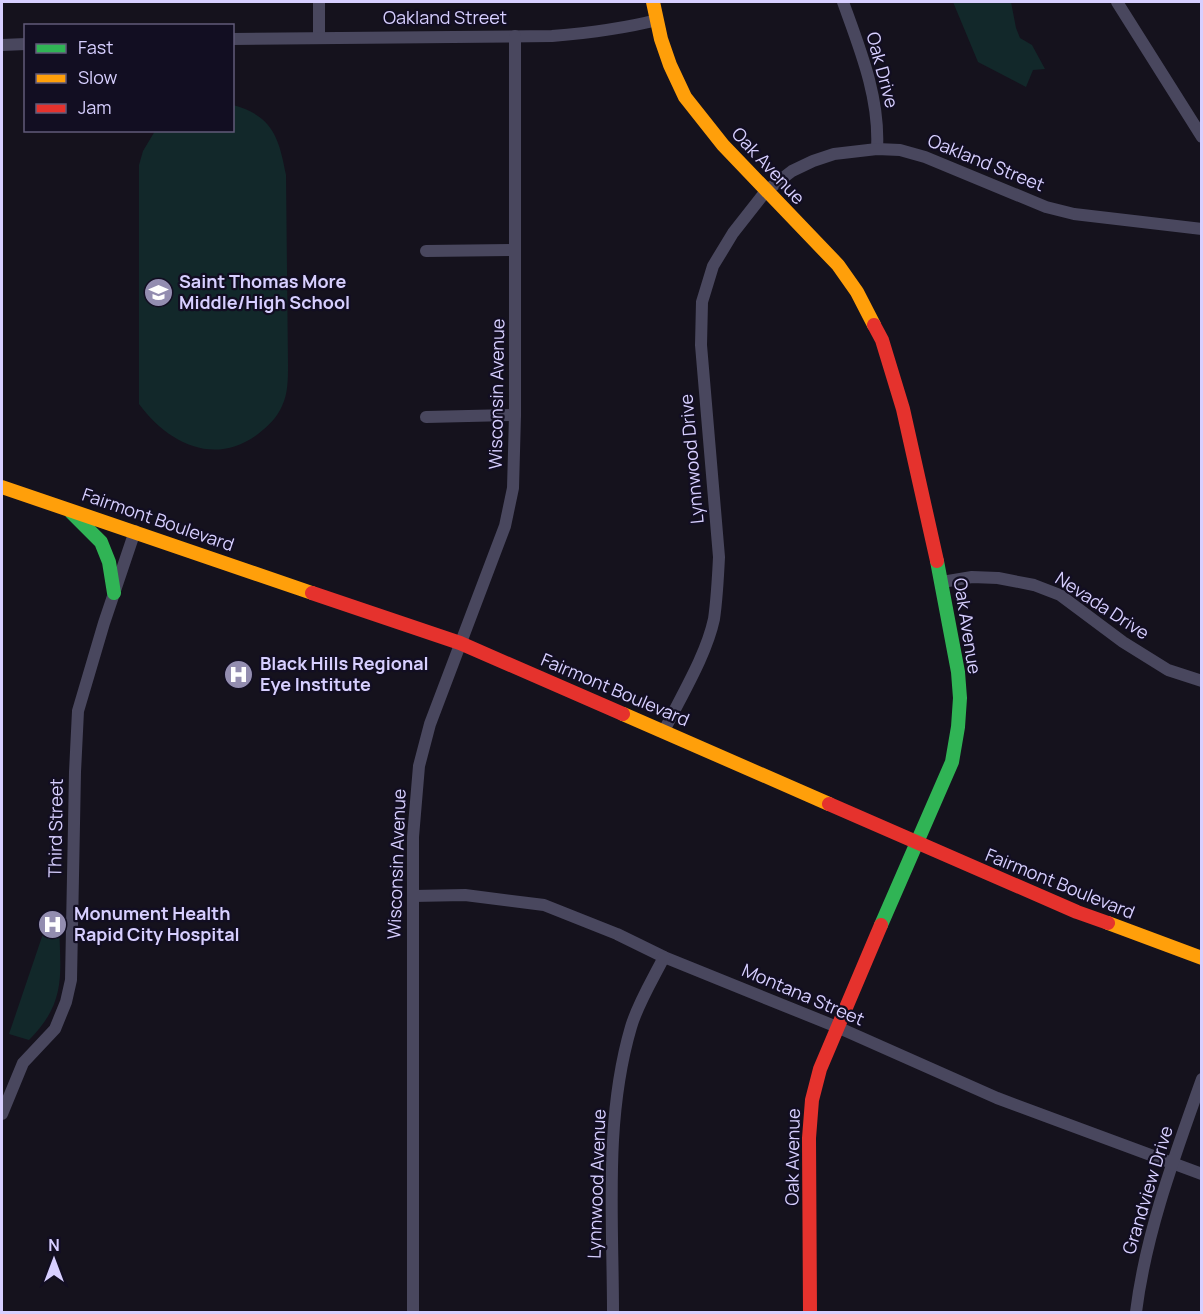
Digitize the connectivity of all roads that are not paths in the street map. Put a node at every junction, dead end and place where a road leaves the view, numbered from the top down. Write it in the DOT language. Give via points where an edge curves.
graph roads {
  1 [pos="319,2"];
  2 [pos="653,2"];
  3 [pos="843,2"];
  4 [pos="1117,2"];
  5 [pos="657,20"];
  6 [pos="515,36"];
  7 [pos="319,37"];
  8 [pos="234,39"];
  9 [pos="24,44"];
  10 [pos="2,45"];
  11 [pos="1202,137"];
  12 [pos="877,149"];
  13 [pos="766,191"];
  14 [pos="1202,229"];
  15 [pos="515,250"];
  16 [pos="426,251"];
  17 [pos="515,415"];
  18 [pos="426,417"];
  19 [pos="2,487"];
  20 [pos="69,509"];
  21 [pos="135,531"];
  22 [pos="942,582"];
  23 [pos="114,593"];
  24 [pos="460,643"];
  25 [pos="1202,681"];
  26 [pos="664,731"];
  27 [pos="917,844"];
  28 [pos="412,896"];
  29 [pos="664,957"];
  30 [pos="1202,958"];
  31 [pos="837,1028"];
  32 [pos="1202,1079"];
  33 [pos="2,1114"];
  34 [pos="1172,1165"];
  35 [pos="1202,1174"];
  36 [pos="413,1312"];
  37 [pos="613,1312"];
  38 [pos="810,1312"];
  39 [pos="1136,1312"];
  1 -- 7 [label="street"];
  2 -- 5 [label="street, Oak Avenue"];
  3 -- 12 [label="street, Oak Drive" via="874,102"];
  4 -- 11 [label="street"];
  5 -- 6 [label="street, Oakland Street" via="590,33"];
  5 -- 13 [label="street, Oak Avenue" via="670,65 685,97"];
  6 -- 7 [label="street, Oakland Street"];
  6 -- 15 [label="street, Wisconsin Avenue"];
  7 -- 8 [label="street, Oakland Street"];
  9 -- 10 [label="street"];
  12 -- 13 [label="street, Oakland Street" via="834,154 813,161"];
  12 -- 14 [label="street, Oakland Street" via="925,157 1046,207 1074,214"];
  13 -- 22 [label="street, Oak Avenue" via="838,265 882,340 903,409"];
  13 -- 26 [label="street, Lynnwood Drive" via="713,266 702,302 701,345 719,557 718,587 703,652"];
  15 -- 16 [label="street"];
  15 -- 17 [label="street, Wisconsin Avenue"];
  17 -- 18 [label="street"];
  17 -- 24 [label="street, Wisconsin Avenue" via="511,502"];
  19 -- 20 [label="street, Fairmont Boulevard"];
  20 -- 21 [label="street, Fairmont Boulevard"];
  20 -- 23 [label="street" via="101,542"];
  21 -- 23 [label="street, Third Street"];
  21 -- 24 [label="street, Fairmont Boulevard"];
  22 -- 25 [label="street, Nevada Drive" via="972,577 1035,585 1060,595 1168,670"];
  22 -- 27 [label="street, Oak Avenue" via="958,672 958,727 951,762"];
  23 -- 33 [label="street, Third Street" via="78,711 71,980 55,1029 23,1063"];
  24 -- 26 [label="street, Fairmont Boulevard"];
  24 -- 28 [label="street, Wisconsin Avenue" via="419,766 412,837"];
  26 -- 27 [label="street, Fairmont Boulevard"];
  27 -- 30 [label="street, Fairmont Boulevard" via="1077,912"];
  27 -- 31 [label="street, Oak Avenue"];
  28 -- 29 [label="street, Montana Street" via="465,895 524,901 617,934"];
  28 -- 36 [label="street, Wisconsin Avenue"];
  29 -- 31 [label="street, Montana Street"];
  29 -- 37 [label="street, Lynnwood Avenue" via="632,1025 620,1078 612,1148"];
  31 -- 34 [label="street, Montana Street" via="997,1098"];
  31 -- 38 [label="street, Oak Avenue" via="812,1100"];
  32 -- 34 [label="street, Grandview Drive"];
  34 -- 35 [label="street, Montana Street"];
  34 -- 39 [label="street, Grandview Drive" via="1150,1238"];
}
